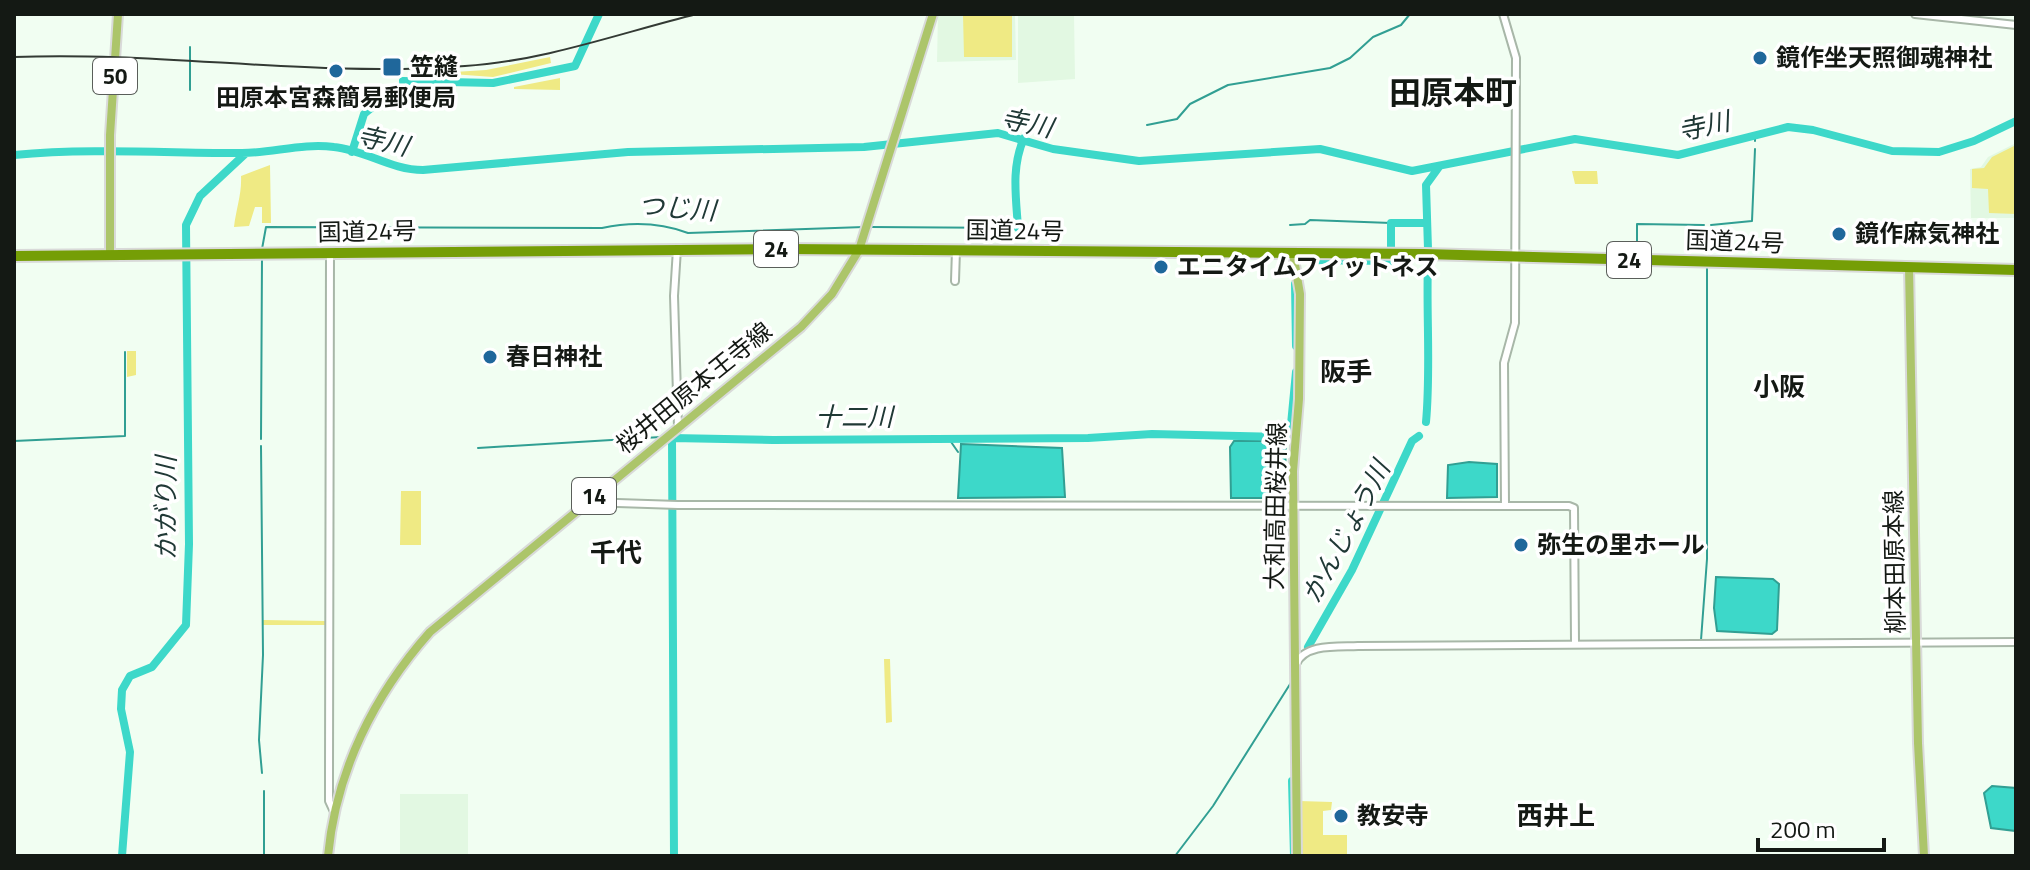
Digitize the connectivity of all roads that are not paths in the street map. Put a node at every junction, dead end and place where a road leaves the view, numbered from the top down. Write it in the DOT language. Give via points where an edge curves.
graph roads {
  1 [pos="118,14"];
  2 [pos="933,14"];
  3 [pos="1503,14"];
  4 [pos="1915,14"];
  5 [pos="2016,25"];
  6 [pos="677,249"];
  7 [pos="859,250"];
  8 [pos="956,250"];
  9 [pos="330,252"];
  10 [pos="1293,253"];
  11 [pos="110,255"];
  12 [pos="14,256"];
  13 [pos="1515,256"];
  14 [pos="1909,267"];
  15 [pos="2016,270"];
  16 [pos="955,281"];
  17 [pos="678,427"];
  18 [pos="587,502"];
  19 [pos="1294,503"];
  20 [pos="1505,505"];
  21 [pos="1575,642"];
  22 [pos="2016,642"];
  23 [pos="1917,643"];
  24 [pos="1296,664"];
  25 [pos="335,814"];
  26 [pos="328,856"];
  27 [pos="1297,856"];
  28 [pos="1924,856"];
  1 -- 11 [label="main road, 50" via="109,163"];
  2 -- 7 [label="main road, 桜井田原本王寺線 / 14"];
  3 -- 13 [label="street" via="1515,50"];
  4 -- 5 [label="street"];
  6 -- 7 [label="highway, 国道24号 / 24"];
  6 -- 9 [label="highway, 国道24号 / 24"];
  6 -- 17 [label="street"];
  7 -- 8 [label="highway, 国道24号 / 24"];
  7 -- 17 [label="main road, 桜井田原本王寺線 / 14" via="815,314"];
  8 -- 10 [label="highway, 国道24号 / 24"];
  8 -- 16 [label="street"];
  9 -- 11 [label="highway, 国道24号 / 24"];
  9 -- 25 [label="street" via="329,801"];
  10 -- 13 [label="highway, 国道24号 / 24"];
  10 -- 19 [label="main road, 大和高田桜井線" via="1300,294"];
  11 -- 12 [label="highway, 国道24号 / 24"];
  13 -- 14 [label="highway, 国道24号 / 24"];
  13 -- 20 [label="street" via="1515,323 1504,363"];
  14 -- 15 [label="highway, 国道24号 / 24"];
  14 -- 23 [label="main road, 柳本田原本線"];
  17 -- 18 [label="main road, 桜井田原本王寺線 / 14"];
  18 -- 19 [label="street"];
  18 -- 25 [label="main road, 桜井田原本王寺線 / 14" via="448,614 418,646 367,722"];
  19 -- 20 [label="street"];
  19 -- 24 [label="main road, 大和高田桜井線"];
  20 -- 21 [label="street" via="1574,508"];
  21 -- 23 [label="street"];
  21 -- 24 [label="street" via="1342,647 1303,653"];
  22 -- 23 [label="street"];
  23 -- 28 [label="main road, 柳本田原本線"];
  24 -- 27 [label="main road, 大和高田桜井線"];
  25 -- 26 [label="main road, 桜井田原本王寺線 / 14"];
}
